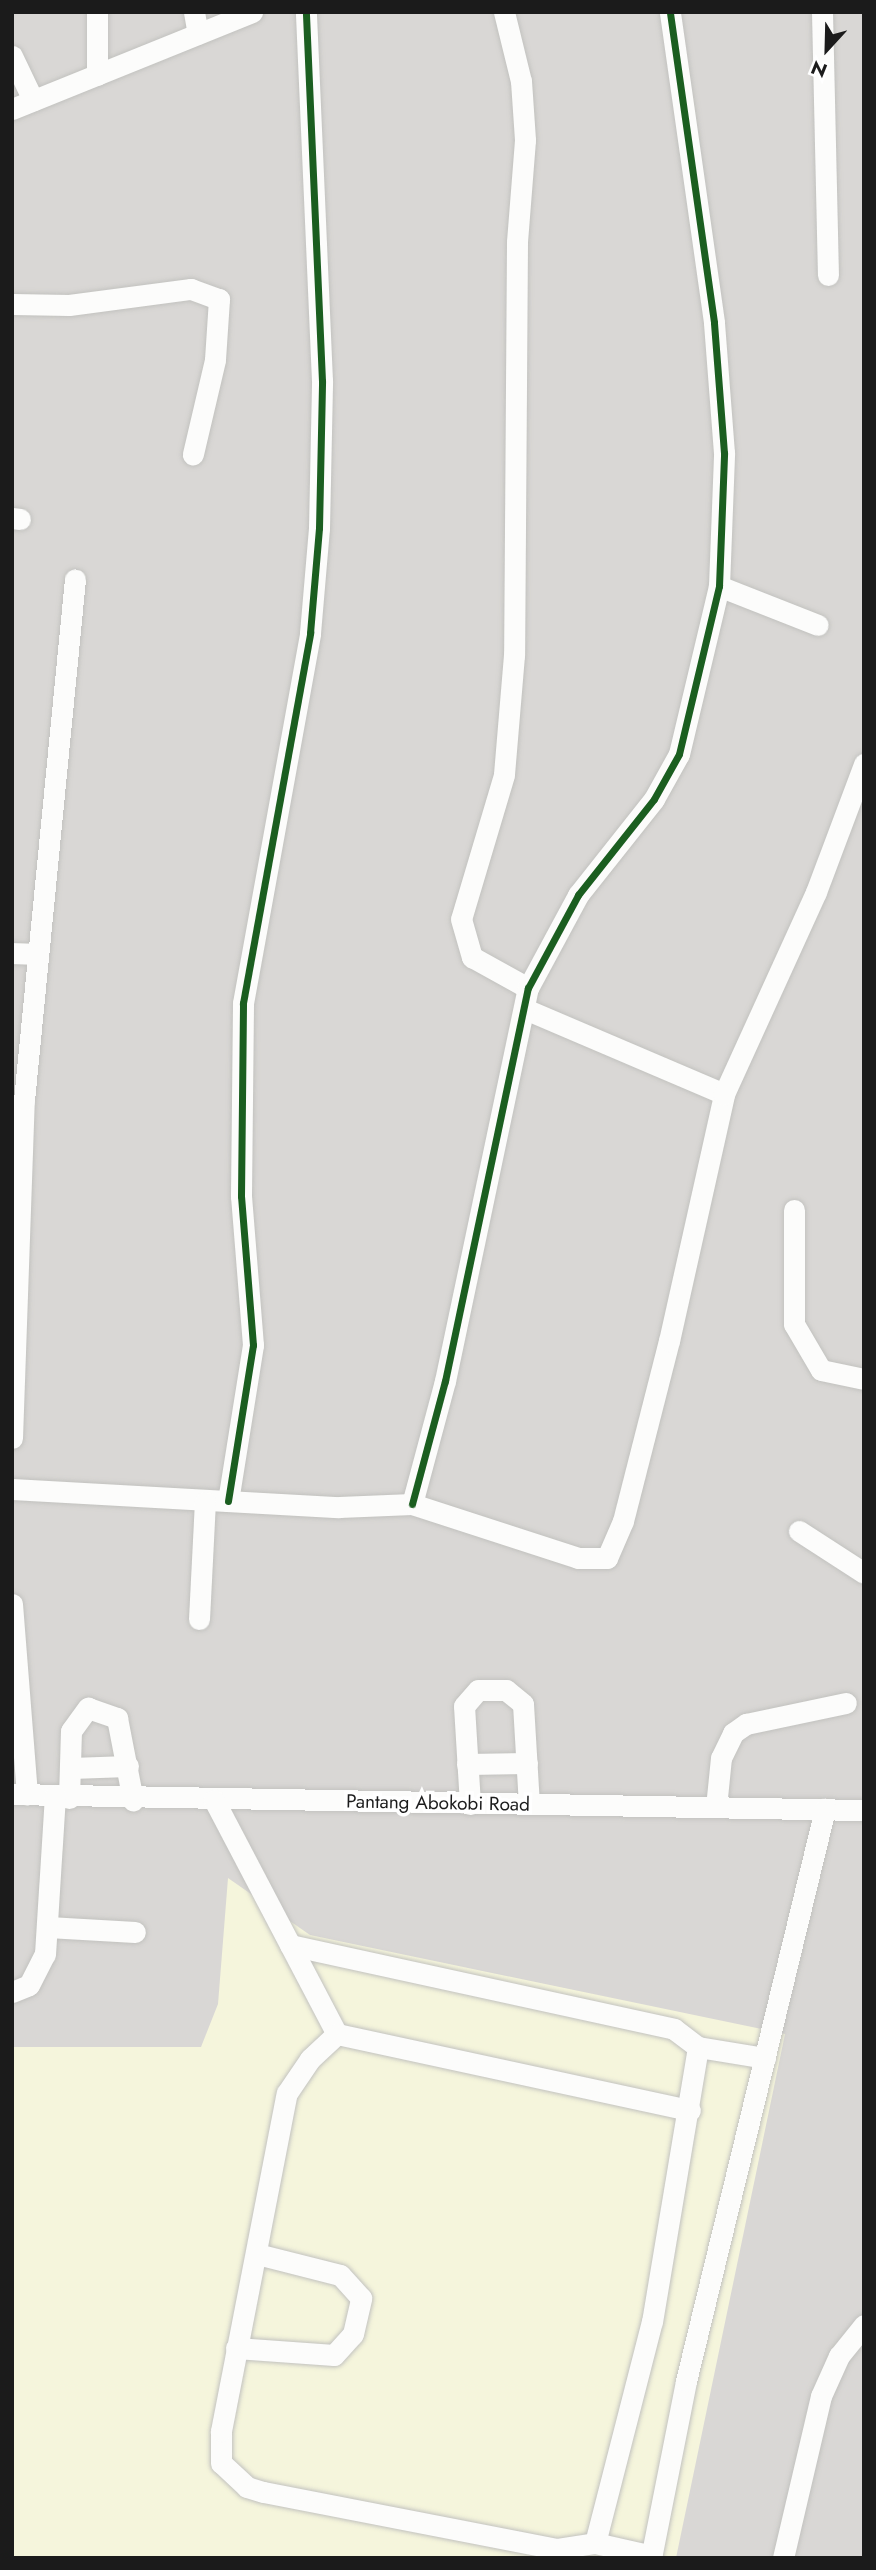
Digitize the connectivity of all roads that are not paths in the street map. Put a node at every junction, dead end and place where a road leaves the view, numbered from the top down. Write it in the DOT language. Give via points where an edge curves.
graph roads {
  1 [pos="97,12"];
  2 [pos="194,12"];
  3 [pos="252,12"];
  4 [pos="306,12"];
  5 [pos="505,12"];
  6 [pos="670,12"];
  7 [pos="822,12"];
  8 [pos="198,34"];
  9 [pos="12,56"];
  10 [pos="97,75"];
  11 [pos="33,100"];
  12 [pos="12,109"];
  13 [pos="828,275"];
  14 [pos="12,304"];
  15 [pos="193,454"];
  16 [pos="75,579"];
  17 [pos="719,586"];
  18 [pos="818,625"];
  19 [pos="864,764"];
  20 [pos="12,953"];
  21 [pos="38,954"];
  22 [pos="527,999"];
  23 [pos="724,1094"];
  24 [pos="794,1210"];
  25 [pos="864,1379"];
  26 [pos="12,1438"];
  27 [pos="12,1489"];
  28 [pos="228,1501"];
  29 [pos="205,1502"];
  30 [pos="412,1504"];
  31 [pos="799,1531"];
  32 [pos="864,1573"];
  33 [pos="12,1604"];
  34 [pos="200,1619"];
  35 [pos="846,1703"];
  36 [pos="527,1763"];
  37 [pos="467,1764"];
  38 [pos="128,1766"];
  39 [pos="71,1768"];
  40 [pos="20,1794"];
  41 [pos="62,1797"];
  42 [pos="133,1800"];
  43 [pos="215,1800"];
  44 [pos="470,1804"];
  45 [pos="529,1804"];
  46 [pos="716,1807"];
  47 [pos="825,1808"];
  48 [pos="864,1810"];
  49 [pos="48,1927"];
  50 [pos="135,1932"];
  51 [pos="290,1945"];
  52 [pos="12,1992"];
  53 [pos="337,2034"];
  54 [pos="698,2048"];
  55 [pos="765,2058"];
  56 [pos="690,2110"];
  57 [pos="257,2253"];
  58 [pos="864,2325"];
  59 [pos="236,2348"];
  60 [pos="595,2543"];
  61 [pos="652,2557"];
  62 [pos="783,2558"];
  1 -- 10 [label="street"];
  2 -- 8 [label="street"];
  3 -- 8 [label="street"];
  4 -- 28 [label="street" via="322,381 318,528 310,633 243,1003 241,1196 253,1345"];
  5 -- 22 [label="street" via="521,81 525,140 517,242 514,655 504,775 461,919 472,957"];
  6 -- 17 [label="street" via="714,322 723,453"];
  7 -- 13 [label="street"];
  8 -- 10 [label="street"];
  9 -- 11 [label="street"];
  10 -- 11 [label="street"];
  11 -- 12 [label="street"];
  14 -- 15 [label="street" via="69,305 191,289 219,299 215,360"];
  16 -- 21 [label="street"];
  17 -- 18 [label="street"];
  17 -- 22 [label="street" via="690,724 673,766 578,895"];
  19 -- 23 [label="street" via="816,892"];
  20 -- 21 [label="street"];
  21 -- 26 [label="street" via="24,1100"];
  22 -- 23 [label="street"];
  22 -- 30 [label="street"];
  23 -- 30 [label="street" via="623,1521 607,1558 578,1558"];
  24 -- 25 [label="street" via="794,1324 821,1370"];
  27 -- 29 [label="street"];
  28 -- 29 [label="street"];
  28 -- 30 [label="street"];
  29 -- 34 [label="street"];
  31 -- 32 [label="street"];
  33 -- 40 [label="street"];
  35 -- 46 [label="street" via="746,1724 733,1733 721,1758"];
  36 -- 37 [label="street"];
  36 -- 37 [label="street" via="523,1704 506,1690 478,1690 464,1706"];
  36 -- 45 [label="street"];
  37 -- 44 [label="street"];
  38 -- 39 [label="street"];
  38 -- 39 [label="street" via="117,1718 88,1708 71,1731"];
  38 -- 42 [label="street"];
  39 -- 41 [label="street"];
  40 -- 41 [label="street, Pantang Abokobi Road"];
  41 -- 42 [label="street, Pantang Abokobi Road"];
  41 -- 49 [label="street"];
  42 -- 43 [label="street, Pantang Abokobi Road"];
  43 -- 44 [label="street, Pantang Abokobi Road"];
  43 -- 51 [label="street"];
  44 -- 45 [label="street, Pantang Abokobi Road"];
  45 -- 46 [label="street, Pantang Abokobi Road"];
  46 -- 47 [label="street, Pantang Abokobi Road"];
  47 -- 48 [label="street, Pantang Abokobi Road"];
  47 -- 55 [label="street"];
  49 -- 50 [label="street"];
  49 -- 52 [label="street" via="36,1975"];
  51 -- 53 [label="street"];
  51 -- 54 [label="street" via="674,2029"];
  53 -- 56 [label="street"];
  53 -- 57 [label="street" via="310,2059 287,2093"];
  54 -- 55 [label="street"];
  54 -- 56 [label="street"];
  55 -- 61 [label="street" via="686,2381"];
  56 -- 60 [label="street" via="652,2321"];
  57 -- 59 [label="street"];
  57 -- 59 [label="street" via="340,2275 361,2298 352,2334 334,2355"];
  58 -- 62 [label="street" via="839,2356 821,2396"];
  59 -- 60 [label="street" via="221,2463 247,2487 557,2549"];
  60 -- 61 [label="street"];
}
